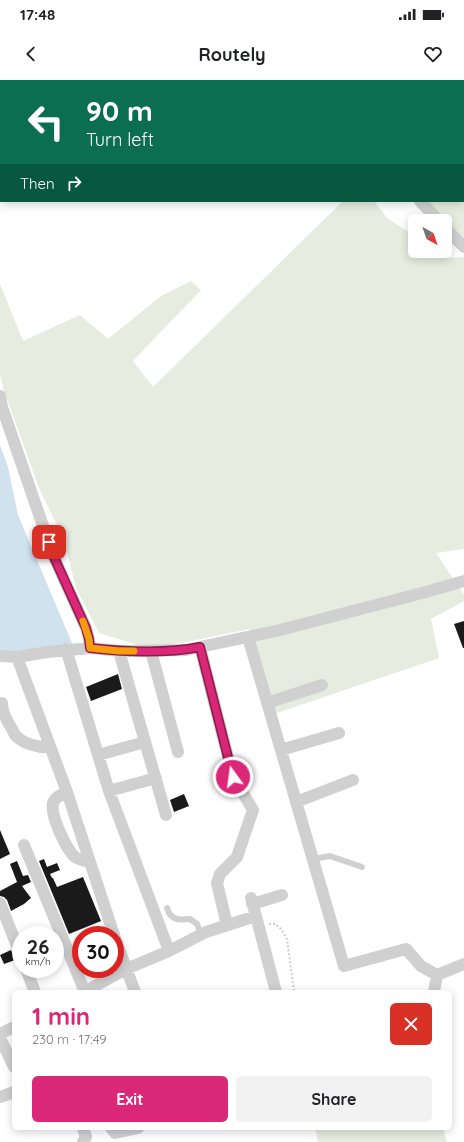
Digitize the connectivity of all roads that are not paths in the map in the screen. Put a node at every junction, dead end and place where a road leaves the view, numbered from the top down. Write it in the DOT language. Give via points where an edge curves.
graph roads {
  1 [pos="421,202"];
  2 [pos="432,214"];
  3 [pos="452,235"];
  4 [pos="464,247"];
  5 [pos="0,396"];
  6 [pos="464,581"];
  7 [pos="248,637"];
  8 [pos="200,647"];
  9 [pos="90,648"];
  10 [pos="66,650"];
  11 [pos="119,651"];
  12 [pos="151,651"];
  13 [pos="0,656"];
  14 [pos="17,657"];
  15 [pos="322,685"];
  16 [pos="2,703"];
  17 [pos="267,703"];
  18 [pos="339,733"];
  19 [pos="145,742"];
  20 [pos="50,747"];
  21 [pos="281,750"];
  22 [pos="178,752"];
  23 [pos="98,755"];
  24 [pos="156,778"];
  25 [pos="353,780"];
  26 [pos="109,791"];
  27 [pos="67,792"];
  28 [pos="296,802"];
  29 [pos="166,815"];
  30 [pos="24,845"];
  31 [pos="313,859"];
  32 [pos="89,862"];
  33 [pos="362,867"];
  34 [pos="282,896"];
  35 [pos="0,903"];
  36 [pos="167,908"];
  37 [pos="257,919"];
  38 [pos="228,925"];
  39 [pos="111,926"];
  40 [pos="12,933"];
  41 [pos="201,934"];
  42 [pos="169,951"];
  43 [pos="124,963"];
  44 [pos="464,964"];
  45 [pos="126,969"];
  46 [pos="437,975"];
  47 [pos="30,978"];
  48 [pos="34,990"];
  49 [pos="84,990"];
  50 [pos="89,990"];
  51 [pos="133,990"];
  52 [pos="275,990"];
  53 [pos="434,990"];
  54 [pos="12,1028"];
  55 [pos="0,1034"];
  56 [pos="0,1038"];
  57 [pos="12,1062"];
  58 [pos="12,1093"];
  59 [pos="0,1097"];
  60 [pos="84,1130"];
  61 [pos="113,1130"];
  62 [pos="129,1130"];
  63 [pos="83,1142"];
  1 -- 2 [label="street"];
  3 -- 4 [label="street"];
  5 -- 9 [label="street" via="53,555 86,628"];
  6 -- 7 [label="street"];
  7 -- 8 [label="street"];
  7 -- 17 [label="street"];
  8 -- 12 [label="street"];
  8 -- 38 [label="street" via="233,777 253,810 237,857 220,874 217,883"];
  9 -- 10 [label="street"];
  9 -- 11 [label="street"];
  10 -- 14 [label="street"];
  10 -- 23 [label="street"];
  11 -- 12 [label="street"];
  11 -- 19 [label="street"];
  12 -- 22 [label="street"];
  13 -- 14 [label="street"];
  14 -- 20 [label="street"];
  15 -- 17 [label="street"];
  16 -- 20 [label="street" via="2,711 16,735 33,745"];
  17 -- 21 [label="street"];
  18 -- 21 [label="street"];
  19 -- 23 [label="street"];
  19 -- 24 [label="street"];
  20 -- 27 [label="street"];
  21 -- 28 [label="street"];
  23 -- 26 [label="street"];
  24 -- 26 [label="street"];
  24 -- 29 [label="street"];
  25 -- 28 [label="street"];
  26 -- 42 [label="street"];
  27 -- 32 [label="street"];
  27 -- 32 [label="street" via="57,797 53,804 59,829 76,858"];
  28 -- 31 [label="street"];
  30 -- 49 [label="street"];
  31 -- 33 [label="lane" via="330,856"];
  31 -- 46 [label="street" via="344,966 406,949 421,966"];
  32 -- 39 [label="street"];
  34 -- 37 [label="street" via="252,901"];
  35 -- 40 [label="street"];
  36 -- 41 [label="lane" via="173,918 190,919 197,924"];
  37 -- 38 [label="street"];
  37 -- 52 [label="street"];
  38 -- 41 [label="street"];
  41 -- 42 [label="street"];
  42 -- 45 [label="street"];
  43 -- 45 [label="street"];
  44 -- 46 [label="street"];
  45 -- 50 [label="street"];
  45 -- 51 [label="street"];
  46 -- 53 [label="street"];
  47 -- 48 [label="street"];
  54 -- 55 [label="street"];
  56 -- 57 [label="street"];
  58 -- 59 [label="street"];
  60 -- 63 [label="street" via="86,1136"];
  61 -- 62 [label="street" via="115,1133"];
}
